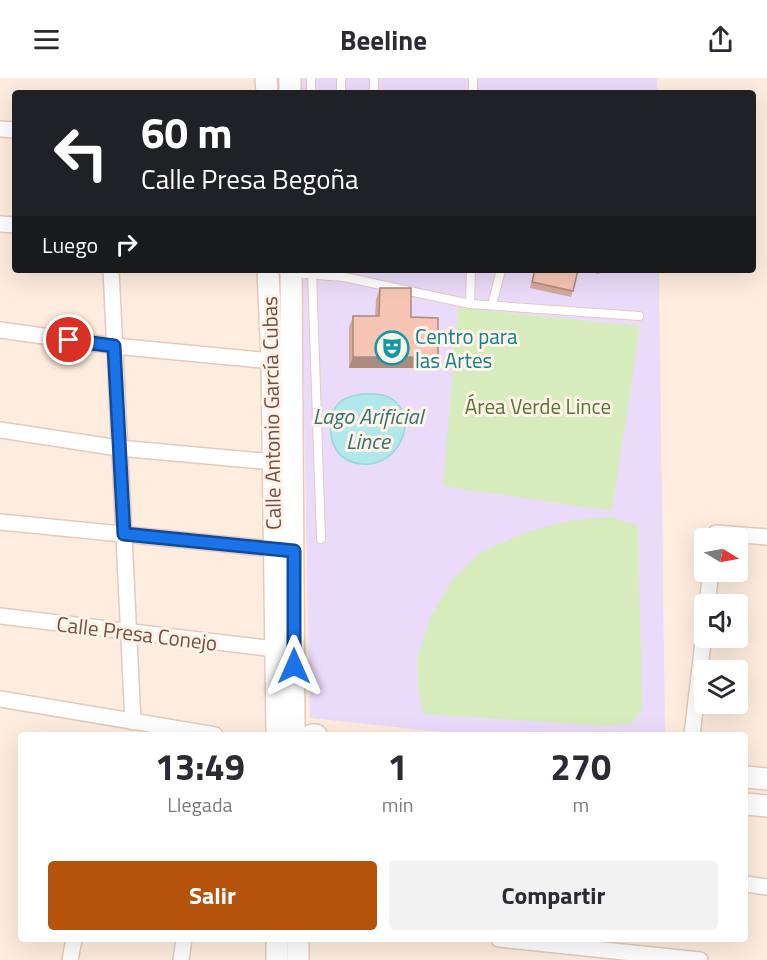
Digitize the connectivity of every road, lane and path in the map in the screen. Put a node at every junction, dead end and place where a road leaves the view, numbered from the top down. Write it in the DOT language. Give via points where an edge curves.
graph roads {
  1 [pos="111,273"];
  2 [pos="268,273"];
  3 [pos="291,273"];
  4 [pos="312,273"];
  5 [pos="328,273"];
  6 [pos="471,273"];
  7 [pos="500,273"];
  8 [pos="344,274"];
  9 [pos="470,304"];
  10 [pos="492,305"];
  11 [pos="639,316"];
  12 [pos="0,330"];
  13 [pos="114,346"];
  14 [pos="272,361"];
  15 [pos="0,429"];
  16 [pos="119,448"];
  17 [pos="273,462"];
  18 [pos="0,522"];
  19 [pos="124,534"];
  20 [pos="748,537"];
  21 [pos="767,537"];
  22 [pos="321,539"];
  23 [pos="284,550"];
  24 [pos="0,616"];
  25 [pos="129,632"];
  26 [pos="702,648"];
  27 [pos="275,649"];
  28 [pos="0,699"];
  29 [pos="133,722"];
  30 [pos="196,732"];
  31 [pos="277,732"];
  32 [pos="294,732"];
  33 [pos="692,732"];
  34 [pos="748,777"];
  35 [pos="767,779"];
  36 [pos="748,804"];
  37 [pos="767,806"];
  38 [pos="748,884"];
  39 [pos="767,887"];
  40 [pos="73,942"];
  41 [pos="184,942"];
  42 [pos="277,942"];
  43 [pos="298,942"];
  44 [pos="535,942"];
  45 [pos="640,951"];
  46 [pos="70,960"];
  47 [pos="181,960"];
  48 [pos="277,960"];
  49 [pos="298,960"];
  50 [pos="700,960"];
  1 -- 13 [label="street"];
  2 -- 14 [label="street, Calle Antonio García Cubas"];
  3 -- 23 [label="street, Calle Antonio García Cubas"];
  4 -- 22 [label="lane"];
  5 -- 8 [label="lane"];
  6 -- 9 [label="lane"];
  7 -- 10 [label="lane"];
  8 -- 9 [label="lane"];
  9 -- 10 [label="lane"];
  10 -- 11 [label="lane"];
  12 -- 13 [label="street"];
  13 -- 14 [label="street"];
  13 -- 16 [label="street"];
  14 -- 17 [label="street, Calle Antonio García Cubas"];
  15 -- 16 [label="street"];
  16 -- 17 [label="street"];
  16 -- 19 [label="street"];
  17 -- 23 [label="street, Calle Antonio García Cubas"];
  18 -- 19 [label="street"];
  19 -- 23 [label="street"];
  19 -- 25 [label="street"];
  20 -- 21 [label="street"];
  23 -- 27 [label="street, Calle Antonio García Cubas"];
  23 -- 32 [label="street, Calle Antonio García Cubas"];
  24 -- 25 [label="street, Calle Presa Conejo"];
  25 -- 27 [label="street, Calle Presa Conejo"];
  25 -- 29 [label="street"];
  26 -- 33 [label="street"];
  27 -- 31 [label="street, Calle Antonio García Cubas"];
  28 -- 29 [label="street"];
  29 -- 30 [label="street"];
  34 -- 35 [label="street"];
  36 -- 37 [label="street"];
  38 -- 39 [label="street"];
  40 -- 46 [label="street"];
  41 -- 47 [label="street"];
  42 -- 48 [label="street"];
  43 -- 49 [label="street"];
  44 -- 45 [label="street"];
  45 -- 50 [label="street"];
}
